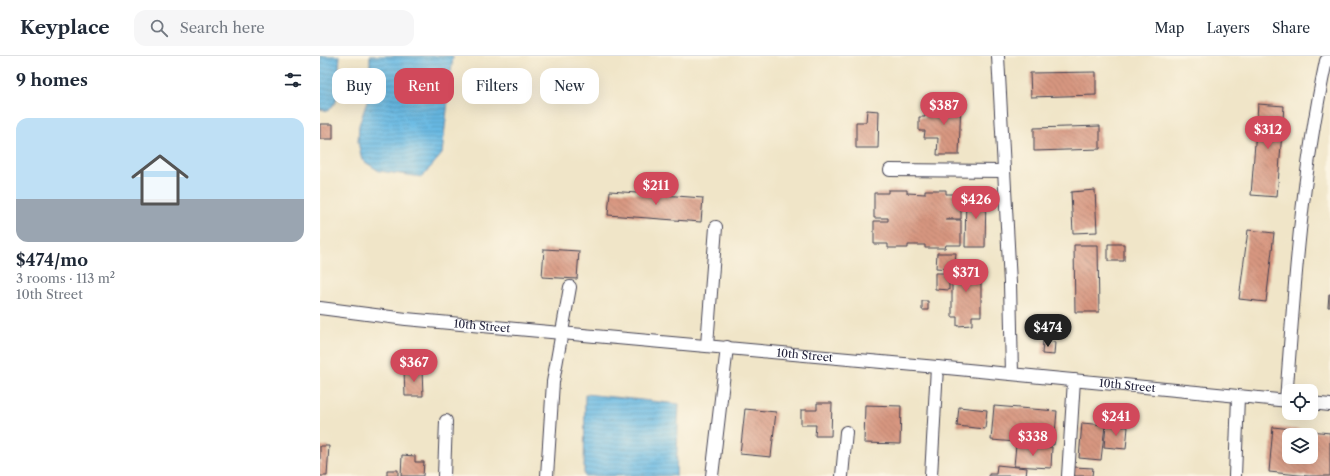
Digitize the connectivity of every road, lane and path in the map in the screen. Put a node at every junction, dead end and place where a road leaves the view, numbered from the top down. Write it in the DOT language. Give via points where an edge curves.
graph roads {
  1 [pos="998,56"];
  2 [pos="1330,61"];
  3 [pos="890,170"];
  4 [pos="1004,171"];
  5 [pos="716,227"];
  6 [pos="570,287"];
  7 [pos="320,308"];
  8 [pos="561,333"];
  9 [pos="707,346"];
  10 [pos="728,347"];
  11 [pos="937,367"];
  12 [pos="1012,374"];
  13 [pos="1074,380"];
  14 [pos="1289,384"];
  15 [pos="1238,397"];
  16 [pos="1282,401"];
  17 [pos="1318,404"];
  18 [pos="1330,405"];
  19 [pos="446,421"];
  20 [pos="846,432"];
  21 [pos="444,476"];
  22 [pos="547,476"];
  23 [pos="712,476"];
  24 [pos="842,476"];
  25 [pos="931,476"];
  26 [pos="1068,476"];
  27 [pos="1235,476"];
  1 -- 4 [label="street"];
  2 -- 14 [label="street" via="1326,61 1311,135 1295,268"];
  3 -- 4 [label="street"];
  4 -- 12 [label="street"];
  5 -- 9 [label="street"];
  6 -- 8 [label="street"];
  7 -- 8 [label="street, 10th Street" via="406,319"];
  8 -- 9 [label="street, 10th Street"];
  8 -- 22 [label="street" via="553,382"];
  9 -- 10 [label="street, 10th Street"];
  10 -- 11 [label="street, 10th Street"];
  10 -- 23 [label="street"];
  11 -- 12 [label="street, 10th Street"];
  11 -- 25 [label="street"];
  12 -- 13 [label="street, 10th Street"];
  13 -- 15 [label="street, 10th Street"];
  13 -- 26 [label="street"];
  15 -- 16 [label="street, 10th Street"];
  15 -- 27 [label="street"];
  17 -- 18 [label="street"];
  19 -- 21 [label="street"];
  20 -- 24 [label="street"];
}
